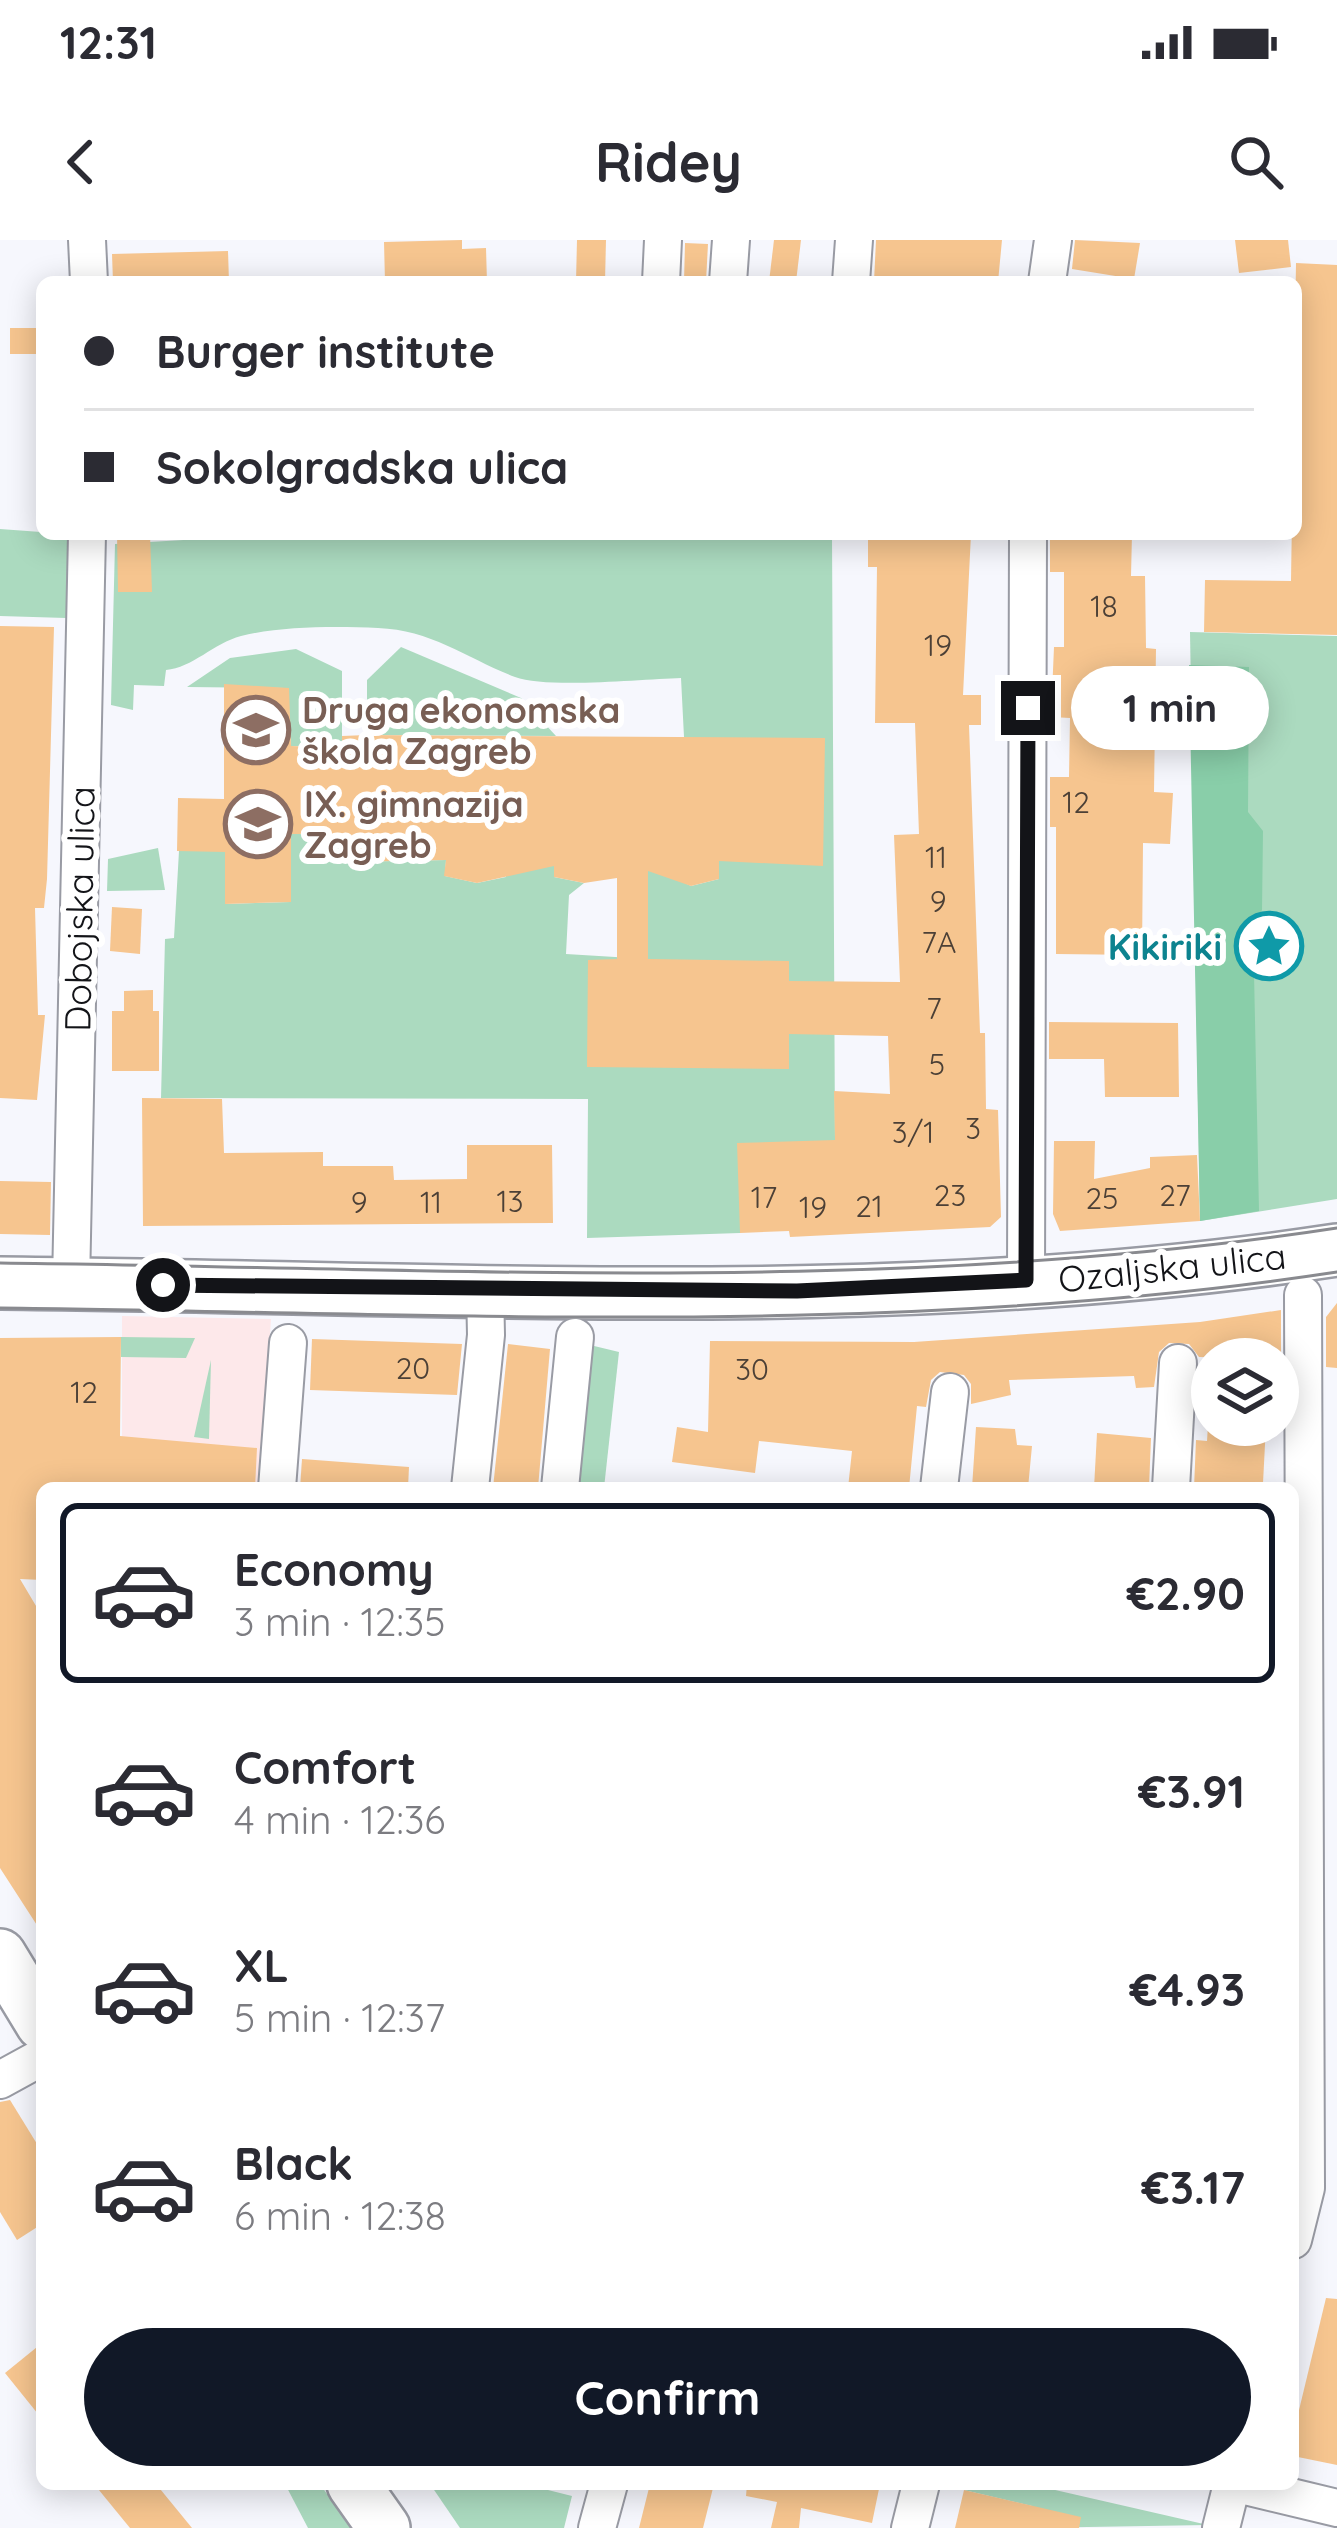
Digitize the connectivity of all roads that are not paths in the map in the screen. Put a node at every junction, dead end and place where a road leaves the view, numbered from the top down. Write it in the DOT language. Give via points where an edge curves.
graph roads {
  1 [pos="87,240"];
  2 [pos="662,240"];
  3 [pos="730,240"];
  4 [pos="854,240"];
  5 [pos="1053,240"];
  6 [pos="89,276"];
  7 [pos="661,276"];
  8 [pos="728,276"];
  9 [pos="851,276"];
  10 [pos="1048,276"];
  11 [pos="87,540"];
  12 [pos="1028,540"];
  13 [pos="1337,1250"];
  14 [pos="1026,1280"];
  15 [pos="0,1282"];
  16 [pos="70,1283"];
  17 [pos="485,1288"];
  18 [pos="1303,1295"];
  19 [pos="575,1336"];
  20 [pos="288,1343"];
  21 [pos="1178,1363"];
  22 [pos="950,1392"];
  23 [pos="277,1482"];
  24 [pos="471,1482"];
  25 [pos="561,1482"];
  26 [pos="941,1482"];
  27 [pos="1172,1482"];
  28 [pos="0,1955"];
  29 [pos="36,2014"];
  30 [pos="36,2060"];
  31 [pos="0,2080"];
  32 [pos="1311,2139"];
  33 [pos="1299,2216"];
  34 [pos="356,2490"];
  35 [pos="607,2490"];
  36 [pos="920,2490"];
  37 [pos="1233,2490"];
  38 [pos="1260,2490"];
  39 [pos="1337,2508"];
  40 [pos="384,2528"];
  41 [pos="597,2528"];
  42 [pos="910,2528"];
  43 [pos="1221,2528"];
  1 -- 6 [label="street"];
  2 -- 7 [label="street"];
  3 -- 8 [label="street"];
  4 -- 9 [label="street"];
  5 -- 10 [label="street"];
  11 -- 16 [label="street, Dobojska ulica"];
  12 -- 14 [label="street"];
  13 -- 14 [label="main road, Ozaljska ulica"];
  14 -- 17 [label="main road, Ozaljska ulica" via="797,1291"];
  15 -- 16 [label="main road, Ozaljska ulica"];
  16 -- 17 [label="main road, Ozaljska ulica"];
  17 -- 24 [label="street"];
  18 -- 32 [label="street"];
  19 -- 25 [label="street"];
  20 -- 23 [label="street"];
  21 -- 27 [label="street"];
  22 -- 26 [label="street"];
  28 -- 29 [label="main road"];
  30 -- 31 [label="street"];
  32 -- 33 [label="street"];
  34 -- 40 [label="main road"];
  35 -- 41 [label="street"];
  36 -- 42 [label="street"];
  37 -- 43 [label="street"];
  38 -- 39 [label="street"];
}
